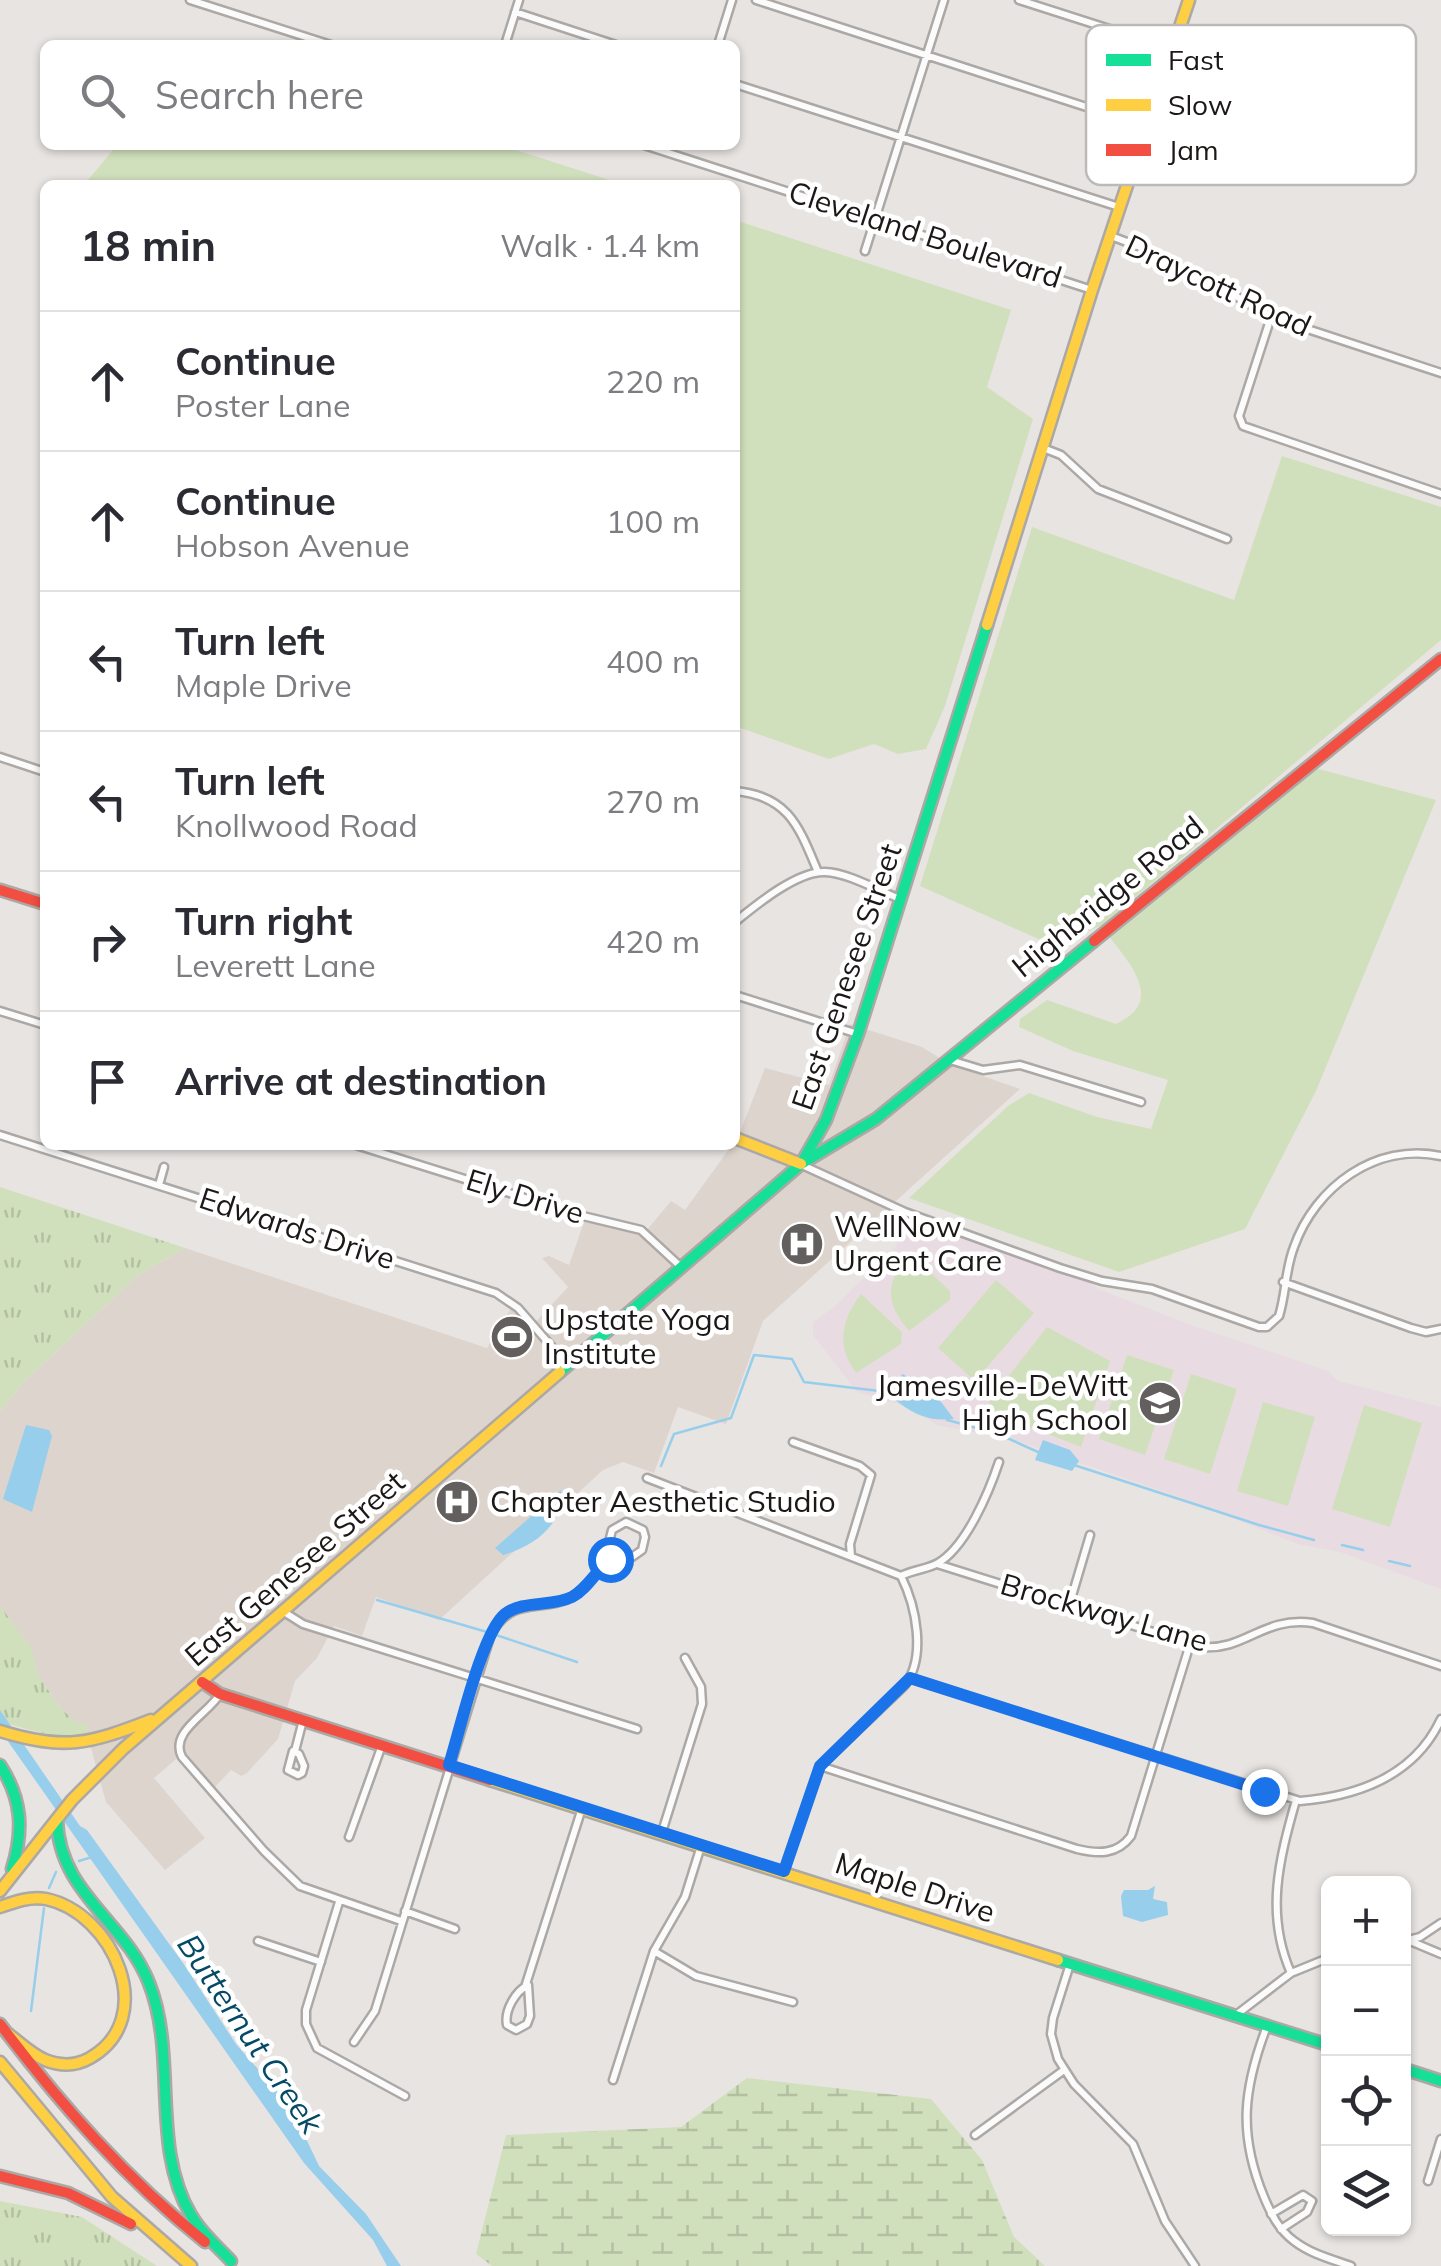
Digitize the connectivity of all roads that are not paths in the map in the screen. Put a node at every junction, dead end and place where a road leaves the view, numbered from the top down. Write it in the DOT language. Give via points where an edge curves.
graph roads {
  1 [pos="190,0"];
  2 [pos="519,0"];
  3 [pos="732,0"];
  4 [pos="756,0"];
  5 [pos="944,0"];
  6 [pos="1019,0"];
  7 [pos="1189,0"];
  8 [pos="515,12"];
  9 [pos="1098,25"];
  10 [pos="1181,25"];
  11 [pos="316,40"];
  12 [pos="507,40"];
  13 [pos="601,40"];
  14 [pos="720,40"];
  15 [pos="926,55"];
  16 [pos="740,86"];
  17 [pos="1086,107"];
  18 [pos="900,136"];
  19 [pos="660,150"];
  20 [pos="684,150"];
  21 [pos="682,157"];
  22 [pos="1127,185"];
  23 [pos="1120,208"];
  24 [pos="874,219"];
  25 [pos="1110,236"];
  26 [pos="865,251"];
  27 [pos="1092,290"];
  28 [pos="1271,317"];
  29 [pos="1441,374"];
  30 [pos="1043,448"];
  31 [pos="1441,494"];
  32 [pos="1227,540"];
  33 [pos="1441,658"];
  34 [pos="0,757"];
  35 [pos="40,770"];
  36 [pos="740,792"];
  37 [pos="818,872"];
  38 [pos="0,890"];
  39 [pos="901,899"];
  40 [pos="40,902"];
  41 [pos="740,918"];
  42 [pos="740,997"];
  43 [pos="0,1011"];
  44 [pos="40,1023"];
  45 [pos="858,1034"];
  46 [pos="949,1060"];
  47 [pos="1141,1102"];
  48 [pos="0,1135"];
  49 [pos="740,1140"];
  50 [pos="40,1148"];
  51 [pos="47,1150"];
  52 [pos="372,1150"];
  53 [pos="1441,1156"];
  54 [pos="801,1164"];
  55 [pos="164,1167"];
  56 [pos="158,1185"];
  57 [pos="682,1268"];
  58 [pos="1283,1282"];
  59 [pos="1441,1329"];
  60 [pos="568,1365"];
  61 [pos="794,1442"];
  62 [pos="999,1462"];
  63 [pos="647,1478"];
  64 [pos="1090,1535"];
  65 [pos="851,1556"];
  66 [pos="610,1559"];
  67 [pos="937,1564"];
  68 [pos="901,1576"];
  69 [pos="1070,1606"];
  70 [pos="284,1612"];
  71 [pos="1190,1644"];
  72 [pos="685,1658"];
  73 [pos="1441,1666"];
  74 [pos="476,1678"];
  75 [pos="910,1678"];
  76 [pos="202,1682"];
  77 [pos="220,1694"];
  78 [pos="160,1716"];
  79 [pos="1441,1719"];
  80 [pos="303,1720"];
  81 [pos="637,1729"];
  82 [pos="0,1731"];
  83 [pos="382,1744"];
  84 [pos="295,1751"];
  85 [pos="1155,1757"];
  86 [pos="0,1765"];
  87 [pos="449,1765"];
  88 [pos="820,1766"];
  89 [pos="1296,1800"];
  90 [pos="582,1807"];
  91 [pos="57,1819"];
  92 [pos="662,1832"];
  93 [pos="348,1836"];
  94 [pos="701,1845"];
  95 [pos="784,1871"];
  96 [pos="9,1879"];
  97 [pos="0,1890"];
  98 [pos="339,1902"];
  99 [pos="0,1907"];
  100 [pos="404,1911"];
  101 [pos="402,1921"];
  102 [pos="1441,1924"];
  103 [pos="455,1929"];
  104 [pos="1411,1938"];
  105 [pos="258,1941"];
  106 [pos="1411,1942"];
  107 [pos="654,1951"];
  108 [pos="1441,1954"];
  109 [pos="1321,1961"];
  110 [pos="321,1962"];
  111 [pos="1070,1964"];
  112 [pos="1291,1973"];
  113 [pos="526,1984"];
  114 [pos="793,2002"];
  115 [pos="1235,2016"];
  116 [pos="1268,2026"];
  117 [pos="3,2029"];
  118 [pos="354,2042"];
  119 [pos="1321,2043"];
  120 [pos="0,2062"];
  121 [pos="1064,2070"];
  122 [pos="1411,2071"];
  123 [pos="613,2080"];
  124 [pos="1441,2081"];
  125 [pos="405,2096"];
  126 [pos="975,2135"];
  127 [pos="1441,2139"];
  128 [pos="0,2176"];
  129 [pos="1428,2181"];
  130 [pos="1271,2214"];
  131 [pos="1281,2229"];
  132 [pos="154,2238"];
  133 [pos="235,2263"];
  134 [pos="191,2266"];
  135 [pos="1195,2266"];
  136 [pos="1350,2266"];
  1 -- 11 [label="street"];
  2 -- 8 [label="street"];
  3 -- 14 [label="street"];
  4 -- 15 [label="street"];
  5 -- 15 [label="street"];
  6 -- 9 [label="street"];
  7 -- 10 [label="main road, East Genesee Street"];
  8 -- 12 [label="street"];
  8 -- 13 [label="street"];
  15 -- 17 [label="street"];
  15 -- 18 [label="street"];
  16 -- 18 [label="street"];
  18 -- 23 [label="street"];
  18 -- 24 [label="street"];
  19 -- 21 [label="street, Cleveland Boulevard"];
  20 -- 21 [label="street"];
  21 -- 24 [label="street, Cleveland Boulevard"];
  22 -- 23 [label="main road, East Genesee Street"];
  23 -- 25 [label="main road, East Genesee Street"];
  24 -- 26 [label="street"];
  24 -- 27 [label="street, Cleveland Boulevard"];
  25 -- 27 [label="main road, East Genesee Street"];
  25 -- 28 [label="street, Draycott Road"];
  27 -- 30 [label="main road, East Genesee Street"];
  28 -- 29 [label="street, Draycott Road"];
  28 -- 31 [label="street" via="1239,416 1244,426"];
  30 -- 32 [label="street" via="1098,489"];
  30 -- 39 [label="main road, East Genesee Street"];
  33 -- 46 [label="main road, Highbridge Road"];
  34 -- 35 [label="street"];
  36 -- 37 [label="street" via="767,798 786,812"];
  37 -- 39 [label="street"];
  37 -- 41 [label="street"];
  38 -- 40 [label="main road"];
  39 -- 45 [label="main road, East Genesee Street"];
  42 -- 45 [label="street"];
  43 -- 44 [label="street"];
  45 -- 54 [label="main road, East Genesee Street" via="826,1120"];
  46 -- 47 [label="street" via="984,1070 1020,1065"];
  46 -- 54 [label="main road, Highbridge Road" via="876,1119"];
  48 -- 50 [label="street, Edwards Drive"];
  49 -- 54 [label="main road"];
  51 -- 56 [label="street, Edwards Drive"];
  52 -- 57 [label="street, Ely Drive" via="641,1230"];
  53 -- 58 [label="street" via="1396,1155 1330,1188 1308,1213"];
  54 -- 57 [label="main road, East Genesee Street"];
  54 -- 58 [label="street" via="905,1212 1060,1268 1152,1288 1252,1326 1267,1327 1279,1316"];
  55 -- 56 [label="street"];
  56 -- 60 [label="street, Edwards Drive" via="496,1293"];
  57 -- 60 [label="main road, East Genesee Street"];
  58 -- 59 [label="street" via="1410,1328"];
  60 -- 70 [label="main road, East Genesee Street"];
  61 -- 65 [label="street" via="871,1475"];
  62 -- 67 [label="street" via="975,1520"];
  63 -- 65 [label="street"];
  64 -- 69 [label="street"];
  65 -- 68 [label="street"];
  66 -- 66 [label="street" via="617,1525 643,1530 638,1554"];
  66 -- 74 [label="street" via="570,1598 506,1614"];
  67 -- 68 [label="street"];
  67 -- 69 [label="street, Brockway Lane"];
  68 -- 75 [label="street" via="917,1653"];
  69 -- 71 [label="street, Brockway Lane"];
  70 -- 74 [label="street" via="303,1624"];
  70 -- 76 [label="main road, East Genesee Street"];
  71 -- 73 [label="street, Brockway Lane" via="1230,1646 1266,1626 1299,1621"];
  71 -- 85 [label="street"];
  72 -- 92 [label="street" via="702,1704"];
  74 -- 81 [label="street"];
  74 -- 87 [label="street"];
  75 -- 85 [label="street"];
  75 -- 88 [label="street"];
  76 -- 77 [label="main road, Maple Drive"];
  76 -- 78 [label="main road, East Genesee Street"];
  77 -- 80 [label="main road, Maple Drive"];
  77 -- 98 [label="street" via="179,1738 178,1752 289,1878"];
  78 -- 82 [label="main road" via="82,1745 46,1745"];
  78 -- 91 [label="main road, East Genesee Street"];
  79 -- 89 [label="street" via="1419,1752 1383,1781"];
  80 -- 83 [label="main road, Maple Drive"];
  80 -- 84 [label="street"];
  83 -- 87 [label="main road, Maple Drive"];
  83 -- 93 [label="street"];
  85 -- 88 [label="street" via="1131,1836 1120,1848 1095,1853"];
  85 -- 89 [label="street"];
  86 -- 96 [label="main road" via="22,1820"];
  87 -- 90 [label="main road, Maple Drive"];
  87 -- 100 [label="street"];
  88 -- 95 [label="street"];
  89 -- 112 [label="street" via="1275,1906"];
  90 -- 92 [label="main road, Maple Drive"];
  90 -- 113 [label="street"];
  91 -- 96 [label="main road, East Genesee Street"];
  91 -- 133 [label="main road" via="56,1843 71,1874 152,1987 178,2184 194,2221"];
  92 -- 94 [label="main road, Maple Drive"];
  94 -- 95 [label="main road, Maple Drive"];
  94 -- 107 [label="street" via="685,1897"];
  95 -- 111 [label="main road, Maple Drive"];
  96 -- 97 [label="main road, East Genesee Street"];
  98 -- 101 [label="street"];
  98 -- 110 [label="street"];
  99 -- 117 [label="main road" via="43,1898 85,1917 115,1955 124,1992 116,2036 94,2058 72,2064 46,2060"];
  100 -- 101 [label="street"];
  100 -- 103 [label="street"];
  101 -- 118 [label="street" via="375,2011"];
  102 -- 104 [label="street"];
  105 -- 110 [label="street"];
  106 -- 108 [label="street"];
  107 -- 114 [label="street" via="696,1976"];
  107 -- 123 [label="street"];
  109 -- 112 [label="street"];
  110 -- 125 [label="street" via="306,2010 317,2048"];
  111 -- 115 [label="main road, Maple Drive"];
  111 -- 121 [label="street" via="1052,2034"];
  112 -- 115 [label="street"];
  113 -- 113 [label="street" via="506,2018 516,2030 530,2016"];
  115 -- 116 [label="main road, Maple Drive"];
  116 -- 119 [label="main road, Maple Drive"];
  116 -- 130 [label="street" via="1249,2082 1245,2126"];
  117 -- 133 [label="main road" via="107,2158"];
  120 -- 132 [label="main road" via="76,2159"];
  121 -- 126 [label="street"];
  121 -- 135 [label="street" via="1133,2144 1165,2220"];
  122 -- 124 [label="main road"];
  127 -- 129 [label="street"];
  128 -- 132 [label="main road" via="72,2193"];
  130 -- 131 [label="street"];
  130 -- 131 [label="street" via="1302,2196 1312,2200 1307,2212"];
  131 -- 136 [label="street" via="1307,2250"];
  132 -- 134 [label="main road"];
}
